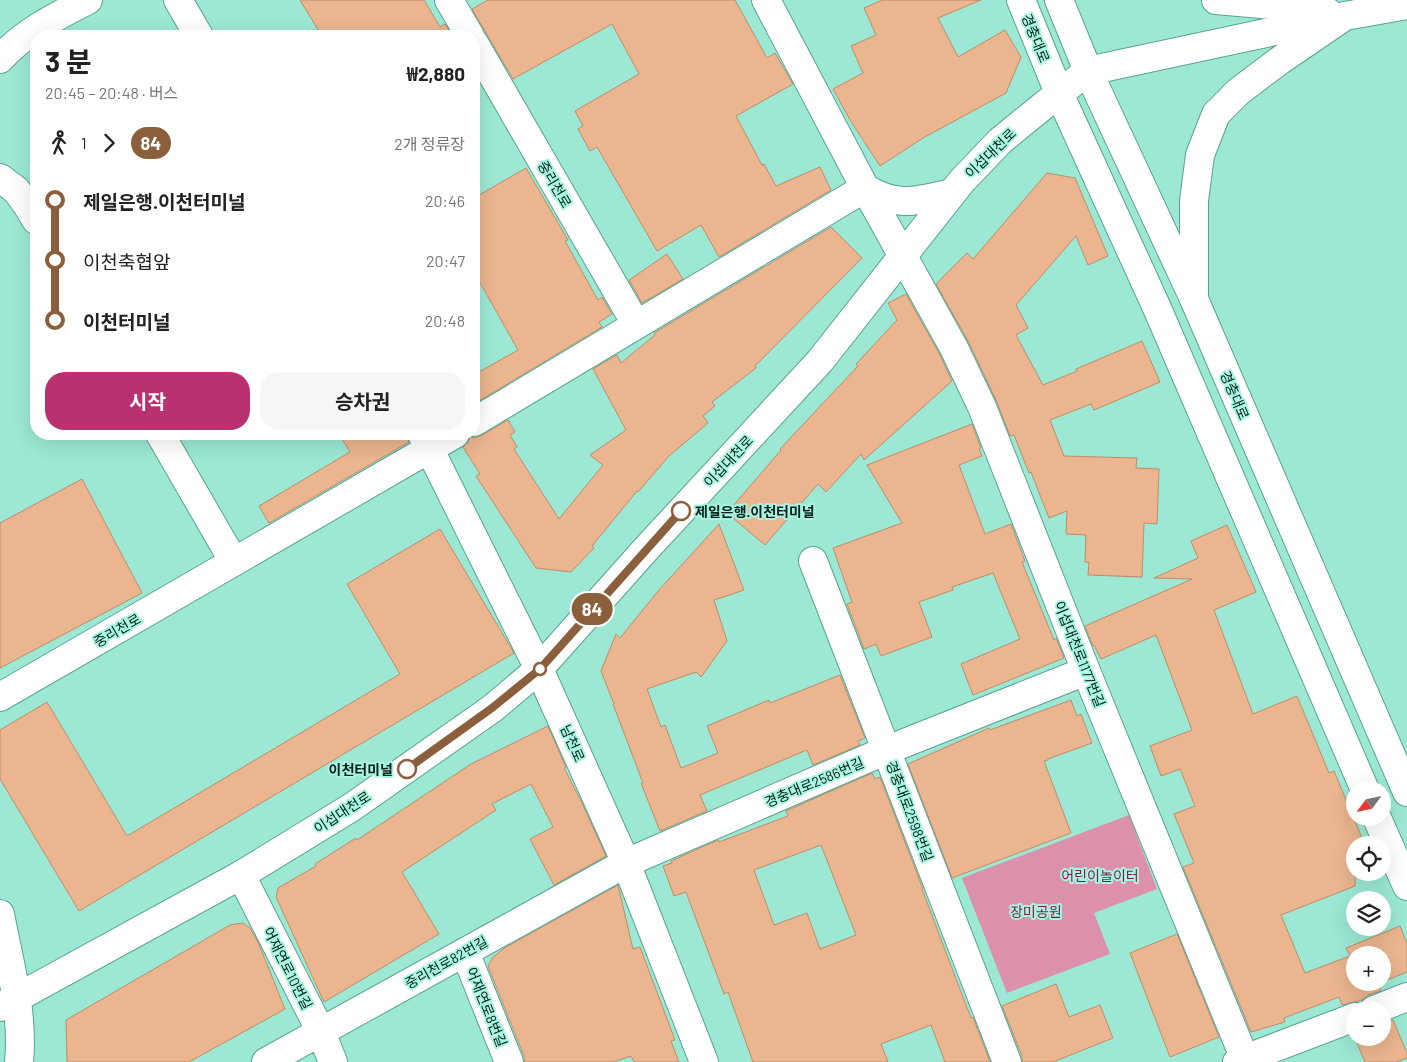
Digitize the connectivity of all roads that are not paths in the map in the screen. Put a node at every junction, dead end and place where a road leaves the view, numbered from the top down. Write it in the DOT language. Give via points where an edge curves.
graph roads {
  1 [pos="53,0"];
  2 [pos="88,0"];
  3 [pos="178,0"];
  4 [pos="449,0"];
  5 [pos="766,0"];
  6 [pos="1021,0"];
  7 [pos="1059,0"];
  8 [pos="1216,0"];
  9 [pos="1407,5"];
  10 [pos="1345,16"];
  11 [pos="35,30"];
  12 [pos="196,30"];
  13 [pos="466,30"];
  14 [pos="30,34"];
  15 [pos="480,53"];
  16 [pos="5,54"];
  17 [pos="1088,71"];
  18 [pos="1059,94"];
  19 [pos="0,178"];
  20 [pos="865,188"];
  21 [pos="952,193"];
  22 [pos="30,209"];
  23 [pos="902,256"];
  24 [pos="1194,299"];
  25 [pos="636,324"];
  26 [pos="480,418"];
  27 [pos="163,440"];
  28 [pos="426,441"];
  29 [pos="813,560"];
  30 [pos="234,562"];
  31 [pos="540,669"];
  32 [pos="1086,670"];
  33 [pos="0,697"];
  34 [pos="887,750"];
  35 [pos="1361,781"];
  36 [pos="1407,792"];
  37 [pos="1381,826"];
  38 [pos="626,863"];
  39 [pos="241,875"];
  40 [pos="1407,886"];
  41 [pos="0,914"];
  42 [pos="465,952"];
  43 [pos="1407,997"];
  44 [pos="8,1002"];
  45 [pos="1391,1003"];
  46 [pos="1346,1021"];
  47 [pos="321,1032"];
  48 [pos="1243,1061"];
  49 [pos="19,1062"];
  50 [pos="266,1062"];
  51 [pos="333,1062"];
  52 [pos="509,1062"];
  53 [pos="704,1062"];
  54 [pos="1007,1062"];
  1 -- 16 [label="street"];
  2 -- 11 [label="street"];
  3 -- 12 [label="street"];
  4 -- 13 [label="street"];
  5 -- 20 [label="street"];
  6 -- 18 [label="street, 경충대로"];
  7 -- 17 [label="street, 경충대로"];
  8 -- 10 [label="street" via="1274,4"];
  9 -- 10 [label="street, 이섭대천로"];
  10 -- 17 [label="street, 이섭대천로"];
  10 -- 24 [label="street" via="1279,61 1216,114 1200,155 1194,201"];
  14 -- 16 [label="street"];
  15 -- 25 [label="street, 중리천로"];
  17 -- 18 [label="street, 이섭대천로"];
  17 -- 24 [label="street, 경충대로"];
  18 -- 21 [label="street, 이섭대천로" via="1000,141"];
  18 -- 35 [label="street, 경충대로" via="1157,308"];
  19 -- 22 [label="street" via="16,190"];
  20 -- 21 [label="street" via="890,200 907,202"];
  20 -- 23 [label="street"];
  20 -- 25 [label="street"];
  21 -- 23 [label="street, 이섭대천로"];
  23 -- 31 [label="street, 이섭대천로" via="820,361"];
  23 -- 32 [label="street, 이섭대천로1177번길" via="954,348 982,407"];
  24 -- 36 [label="street, 경충대로"];
  25 -- 26 [label="street"];
  27 -- 30 [label="street"];
  28 -- 30 [label="street, 중리천로"];
  28 -- 31 [label="street, 남천로"];
  29 -- 34 [label="street, 경충대로2598번길"];
  30 -- 33 [label="street, 중리천로"];
  31 -- 38 [label="street, 남천로"];
  31 -- 39 [label="street, 이섭대천로" via="492,708 352,807"];
  32 -- 34 [label="street, 경충대로2586번길"];
  32 -- 48 [label="street, 이섭대천로1177번길"];
  34 -- 38 [label="street, 경충대로2586번길"];
  34 -- 54 [label="street, 경충대로2598번길"];
  37 -- 40 [label="street"];
  38 -- 42 [label="street, 중리천로82번길"];
  38 -- 53 [label="street, 남천로"];
  39 -- 44 [label="street, 이섭대천로"];
  39 -- 47 [label="street, 어재연로10번길"];
  41 -- 44 [label="street"];
  42 -- 47 [label="street, 중리천로82번길"];
  42 -- 52 [label="street, 어재연로8번길"];
  43 -- 45 [label="street"];
  44 -- 49 [label="street" via="20,1048"];
  46 -- 48 [label="street"];
  47 -- 50 [label="street, 중리천로82번길"];
  47 -- 51 [label="street, 어재연로10번길"];
}
